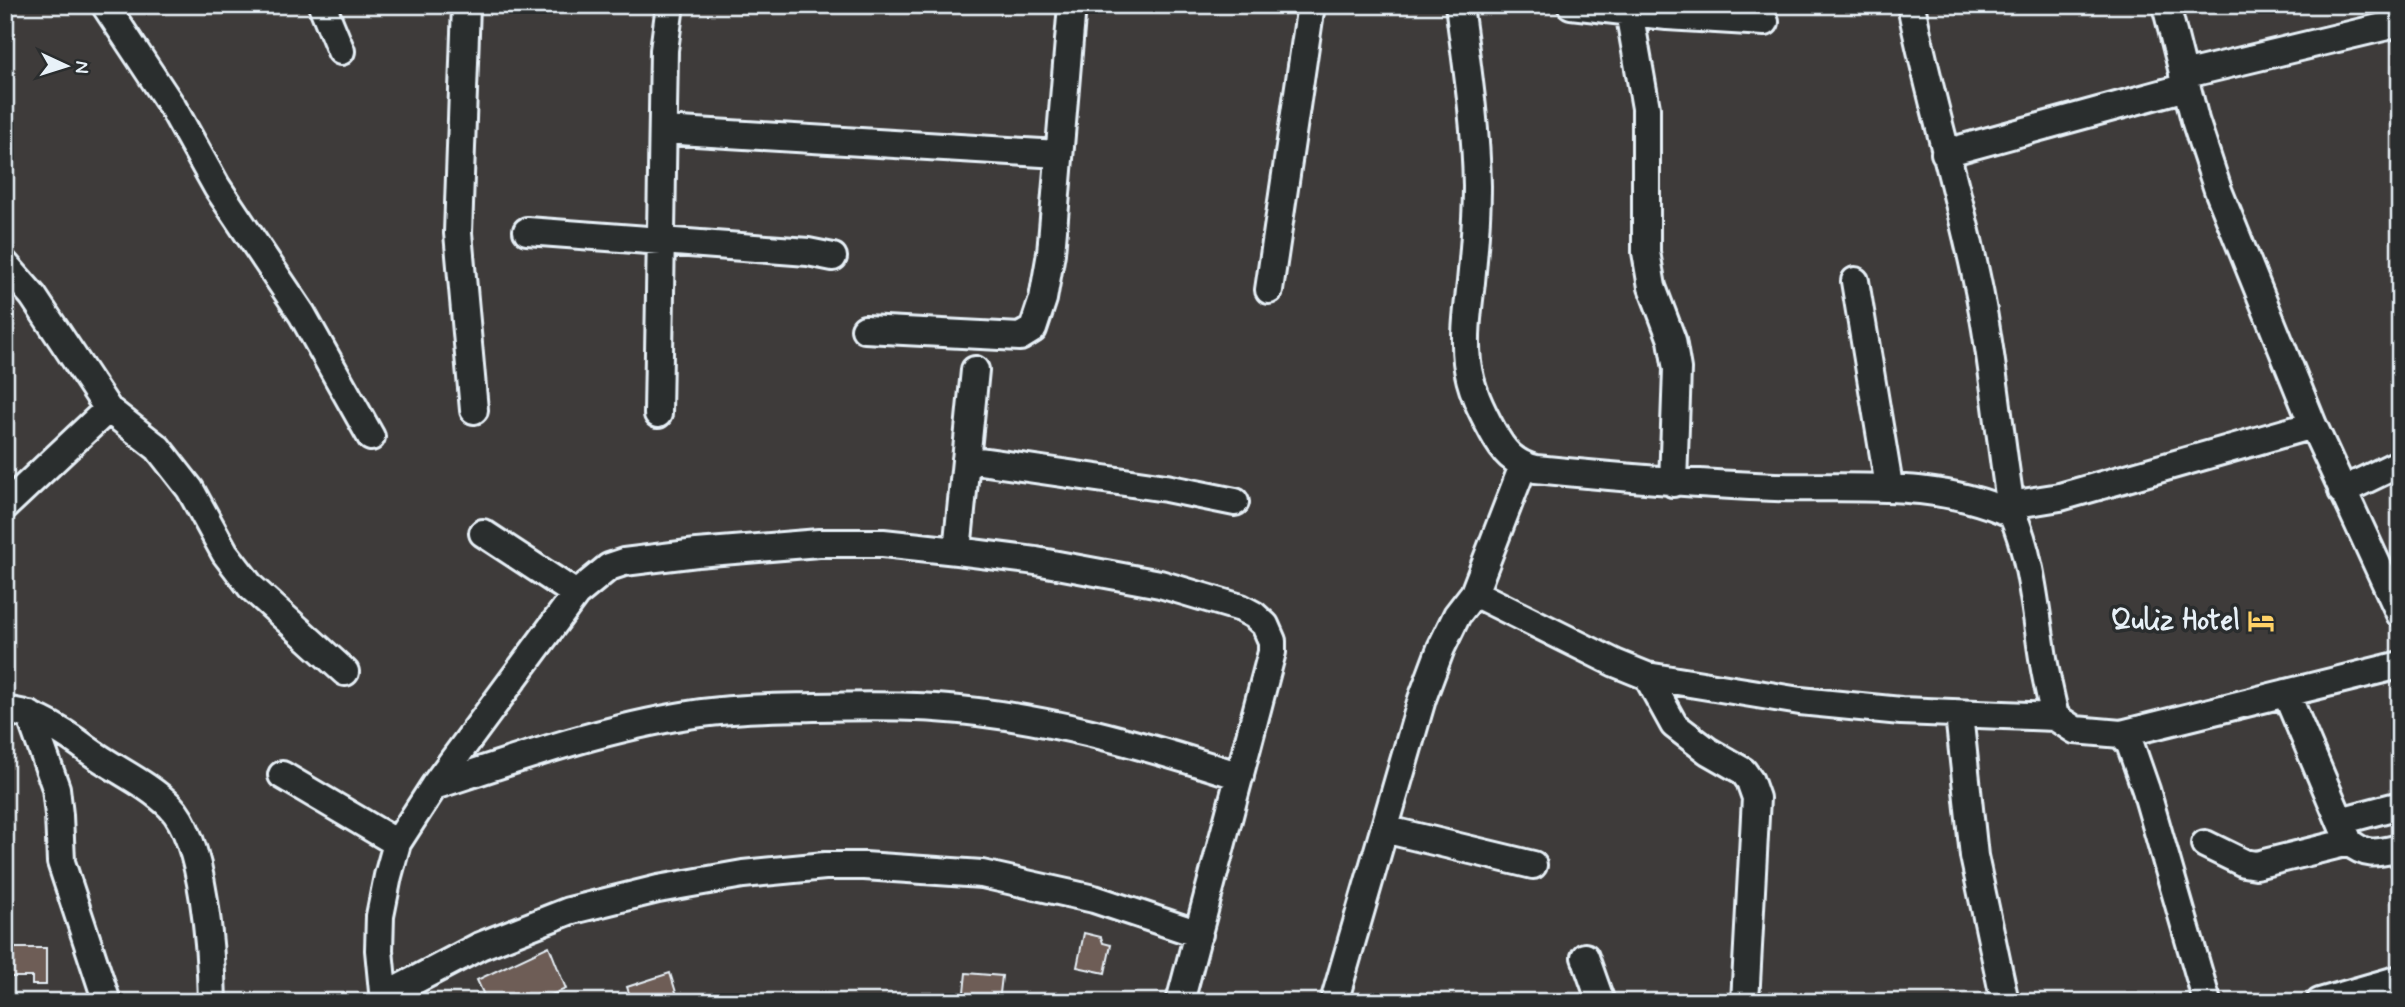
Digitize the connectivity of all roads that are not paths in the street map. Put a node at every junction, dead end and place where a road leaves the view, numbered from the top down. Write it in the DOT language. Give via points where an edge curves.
graph roads {
  1 [pos="105,5"];
  2 [pos="322,5"];
  3 [pos="466,5"];
  4 [pos="670,5"];
  5 [pos="1072,5"];
  6 [pos="1311,5"];
  7 [pos="1459,5"];
  8 [pos="1571,5"];
  9 [pos="1911,5"];
  10 [pos="2166,5"];
  11 [pos="1629,11"];
  12 [pos="1765,22"];
  13 [pos="2400,23"];
  14 [pos="341,51"];
  15 [pos="2184,81"];
  16 [pos="663,130"];
  17 [pos="1945,153"];
  18 [pos="1059,154"];
  19 [pos="527,231"];
  20 [pos="660,240"];
  21 [pos="833,257"];
  22 [pos="5,264"];
  23 [pos="1855,281"];
  24 [pos="1269,290"];
  25 [pos="865,329"];
  26 [pos="975,370"];
  27 [pos="108,409"];
  28 [pos="474,410"];
  29 [pos="658,414"];
  30 [pos="2313,425"];
  31 [pos="371,438"];
  32 [pos="966,459"];
  33 [pos="2400,463"];
  34 [pos="1523,466"];
  35 [pos="1673,483"];
  36 [pos="1889,486"];
  37 [pos="2342,491"];
  38 [pos="1236,502"];
  39 [pos="5,506"];
  40 [pos="2011,509"];
  41 [pos="483,533"];
  42 [pos="957,551"];
  43 [pos="1474,593"];
  44 [pos="576,594"];
  45 [pos="2400,614"];
  46 [pos="2400,665"];
  47 [pos="345,672"];
  48 [pos="1647,676"];
  49 [pos="2286,693"];
  50 [pos="18,713"];
  51 [pos="1959,715"];
  52 [pos="2055,717"];
  53 [pos="2121,734"];
  54 [pos="282,775"];
  55 [pos="1240,776"];
  56 [pos="434,786"];
  57 [pos="2400,805"];
  58 [pos="1384,829"];
  59 [pos="2344,831"];
  60 [pos="397,843"];
  61 [pos="2205,844"];
  62 [pos="2400,848"];
  63 [pos="1533,865"];
  64 [pos="1199,934"];
  65 [pos="1585,957"];
  66 [pos="2400,979"];
  67 [pos="384,1000"];
  68 [pos="107,1002"];
  69 [pos="212,1002"];
  70 [pos="1180,1002"];
  71 [pos="1334,1002"];
  72 [pos="1601,1002"];
  73 [pos="1745,1002"];
  74 [pos="2006,1002"];
  75 [pos="2207,1002"];
  76 [pos="2320,1002"];
  1 -- 31 [label="street" via="302,314"];
  2 -- 14 [label="street"];
  3 -- 28 [label="street" via="458,233"];
  4 -- 16 [label="street"];
  5 -- 18 [label="street"];
  6 -- 24 [label="street"];
  7 -- 34 [label="street" via="1474,115 1477,187 1465,335 1467,365 1485,418 1510,457"];
  8 -- 11 [label="street"];
  9 -- 17 [label="street"];
  10 -- 15 [label="street"];
  11 -- 12 [label="street"];
  11 -- 35 [label="street" via="1646,108 1646,252 1677,369"];
  13 -- 15 [label="street"];
  15 -- 17 [label="street"];
  15 -- 30 [label="street" via="2218,190"];
  16 -- 18 [label="street"];
  16 -- 20 [label="street"];
  17 -- 40 [label="street" via="1976,275"];
  18 -- 25 [label="street" via="1051,253 1033,329 1020,337"];
  19 -- 20 [label="street"];
  20 -- 21 [label="street"];
  20 -- 29 [label="street"];
  22 -- 27 [label="street" via="33,296"];
  23 -- 36 [label="street"];
  26 -- 32 [label="street"];
  27 -- 39 [label="street"];
  27 -- 47 [label="street" via="158,448 190,489 225,553 251,587"];
  30 -- 37 [label="street"];
  30 -- 40 [label="street"];
  32 -- 38 [label="street"];
  32 -- 42 [label="street"];
  33 -- 37 [label="street"];
  34 -- 35 [label="street"];
  34 -- 43 [label="street"];
  35 -- 36 [label="street"];
  36 -- 40 [label="street" via="1974,498"];
  37 -- 45 [label="street"];
  40 -- 52 [label="street" via="2020,533"];
  41 -- 44 [label="street"];
  42 -- 44 [label="street" via="883,543 820,543 697,553 609,567"];
  42 -- 55 [label="street" via="1160,584 1254,615 1269,631 1272,652"];
  43 -- 48 [label="street"];
  43 -- 58 [label="street" via="1457,615 1433,667"];
  44 -- 56 [label="street"];
  46 -- 49 [label="street"];
  48 -- 51 [label="street" via="1800,701"];
  48 -- 73 [label="street" via="1674,725 1742,771 1756,798"];
  49 -- 53 [label="street"];
  49 -- 59 [label="street"];
  50 -- 68 [label="street" via="56,789 61,862"];
  50 -- 69 [label="street" via="78,742 171,807 192,846 204,906"];
  51 -- 52 [label="street"];
  51 -- 74 [label="street" via="1974,856"];
  52 -- 53 [label="street" via="2084,733"];
  53 -- 75 [label="street" via="2130,744 2146,790"];
  54 -- 60 [label="street"];
  55 -- 56 [label="street" via="1054,724 935,708 848,706 727,709 657,721 547,749"];
  55 -- 64 [label="street"];
  56 -- 60 [label="street"];
  57 -- 59 [label="street"];
  58 -- 63 [label="street"];
  58 -- 71 [label="street"];
  59 -- 61 [label="street" via="2256,865"];
  59 -- 62 [label="street" via="2359,851"];
  60 -- 67 [label="street" via="380,916"];
  64 -- 67 [label="street" via="1094,899 982,874 825,866 743,874 569,911 480,946"];
  64 -- 70 [label="street"];
  65 -- 72 [label="street"];
  66 -- 76 [label="street"];
}
